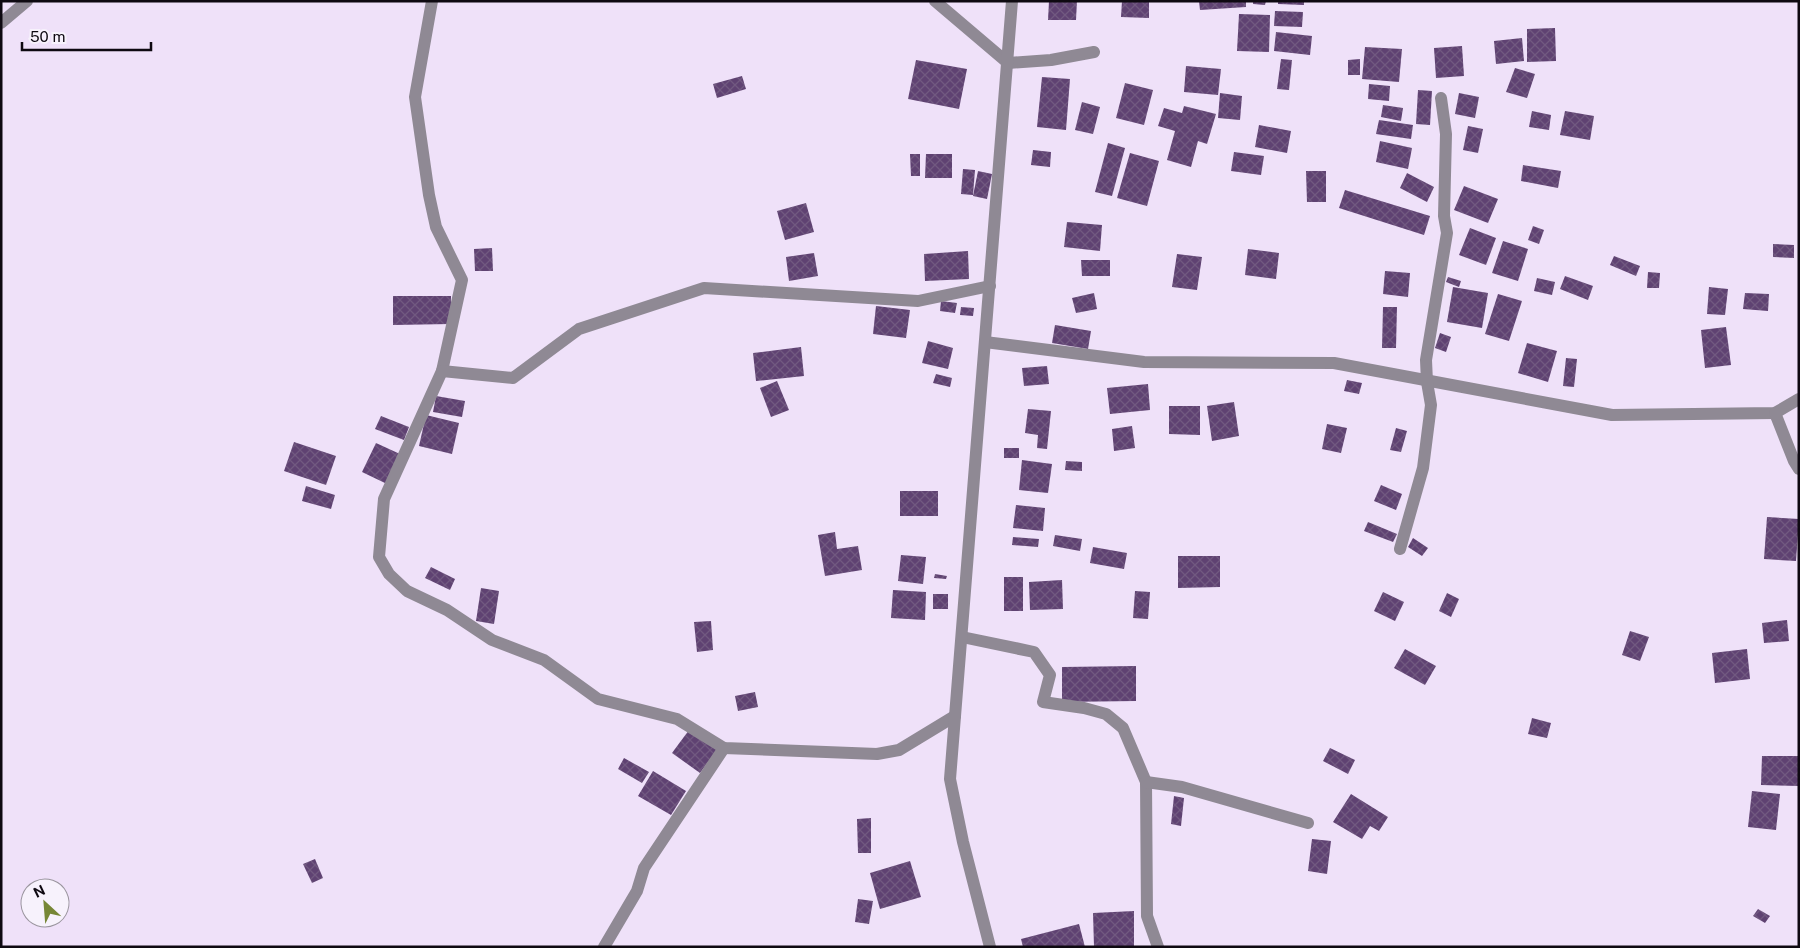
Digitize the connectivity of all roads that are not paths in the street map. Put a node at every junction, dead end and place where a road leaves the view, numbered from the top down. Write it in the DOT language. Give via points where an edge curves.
graph roads {
  1 [pos="26,1"];
  2 [pos="432,1"];
  3 [pos="935,1"];
  4 [pos="1012,1"];
  5 [pos="1,23"];
  6 [pos="1094,52"];
  7 [pos="1008,63"];
  8 [pos="1441,98"];
  9 [pos="990,286"];
  10 [pos="985,342"];
  11 [pos="442,370"];
  12 [pos="1427,382"];
  13 [pos="1799,399"];
  14 [pos="1775,413"];
  15 [pos="1799,469"];
  16 [pos="1400,549"];
  17 [pos="962,637"];
  18 [pos="956,716"];
  19 [pos="724,748"];
  20 [pos="1146,782"];
  21 [pos="1308,823"];
  22 [pos="604,947"];
  23 [pos="990,947"];
  24 [pos="1158,947"];
  1 -- 5 [label="street"];
  2 -- 11 [label="street" via="415,97 436,227 462,280"];
  3 -- 7 [label="street"];
  4 -- 7 [label="street"];
  6 -- 7 [label="street"];
  7 -- 9 [label="street"];
  8 -- 12 [label="street" via="1446,134 1444,216 1447,233 1426,360"];
  9 -- 10 [label="street"];
  9 -- 11 [label="street" via="918,301 704,288 579,329 513,378"];
  10 -- 12 [label="street" via="1144,362 1334,363"];
  10 -- 17 [label="street"];
  11 -- 19 [label="street" via="384,499 379,557 389,574 407,591 447,610 492,640 544,660 598,699 677,719"];
  12 -- 14 [label="street" via="1612,415"];
  12 -- 16 [label="street" via="1431,404 1423,468"];
  13 -- 14 [label="street"];
  14 -- 15 [label="street"];
  17 -- 18 [label="street"];
  17 -- 20 [label="street" via="1034,652 1050,675 1043,702 1106,714 1123,728"];
  18 -- 19 [label="street" via="899,750 877,754"];
  18 -- 23 [label="street" via="950,779"];
  19 -- 22 [label="street" via="644,868 636,891"];
  20 -- 21 [label="street" via="1182,786"];
  20 -- 24 [label="street" via="1147,916"];
}
